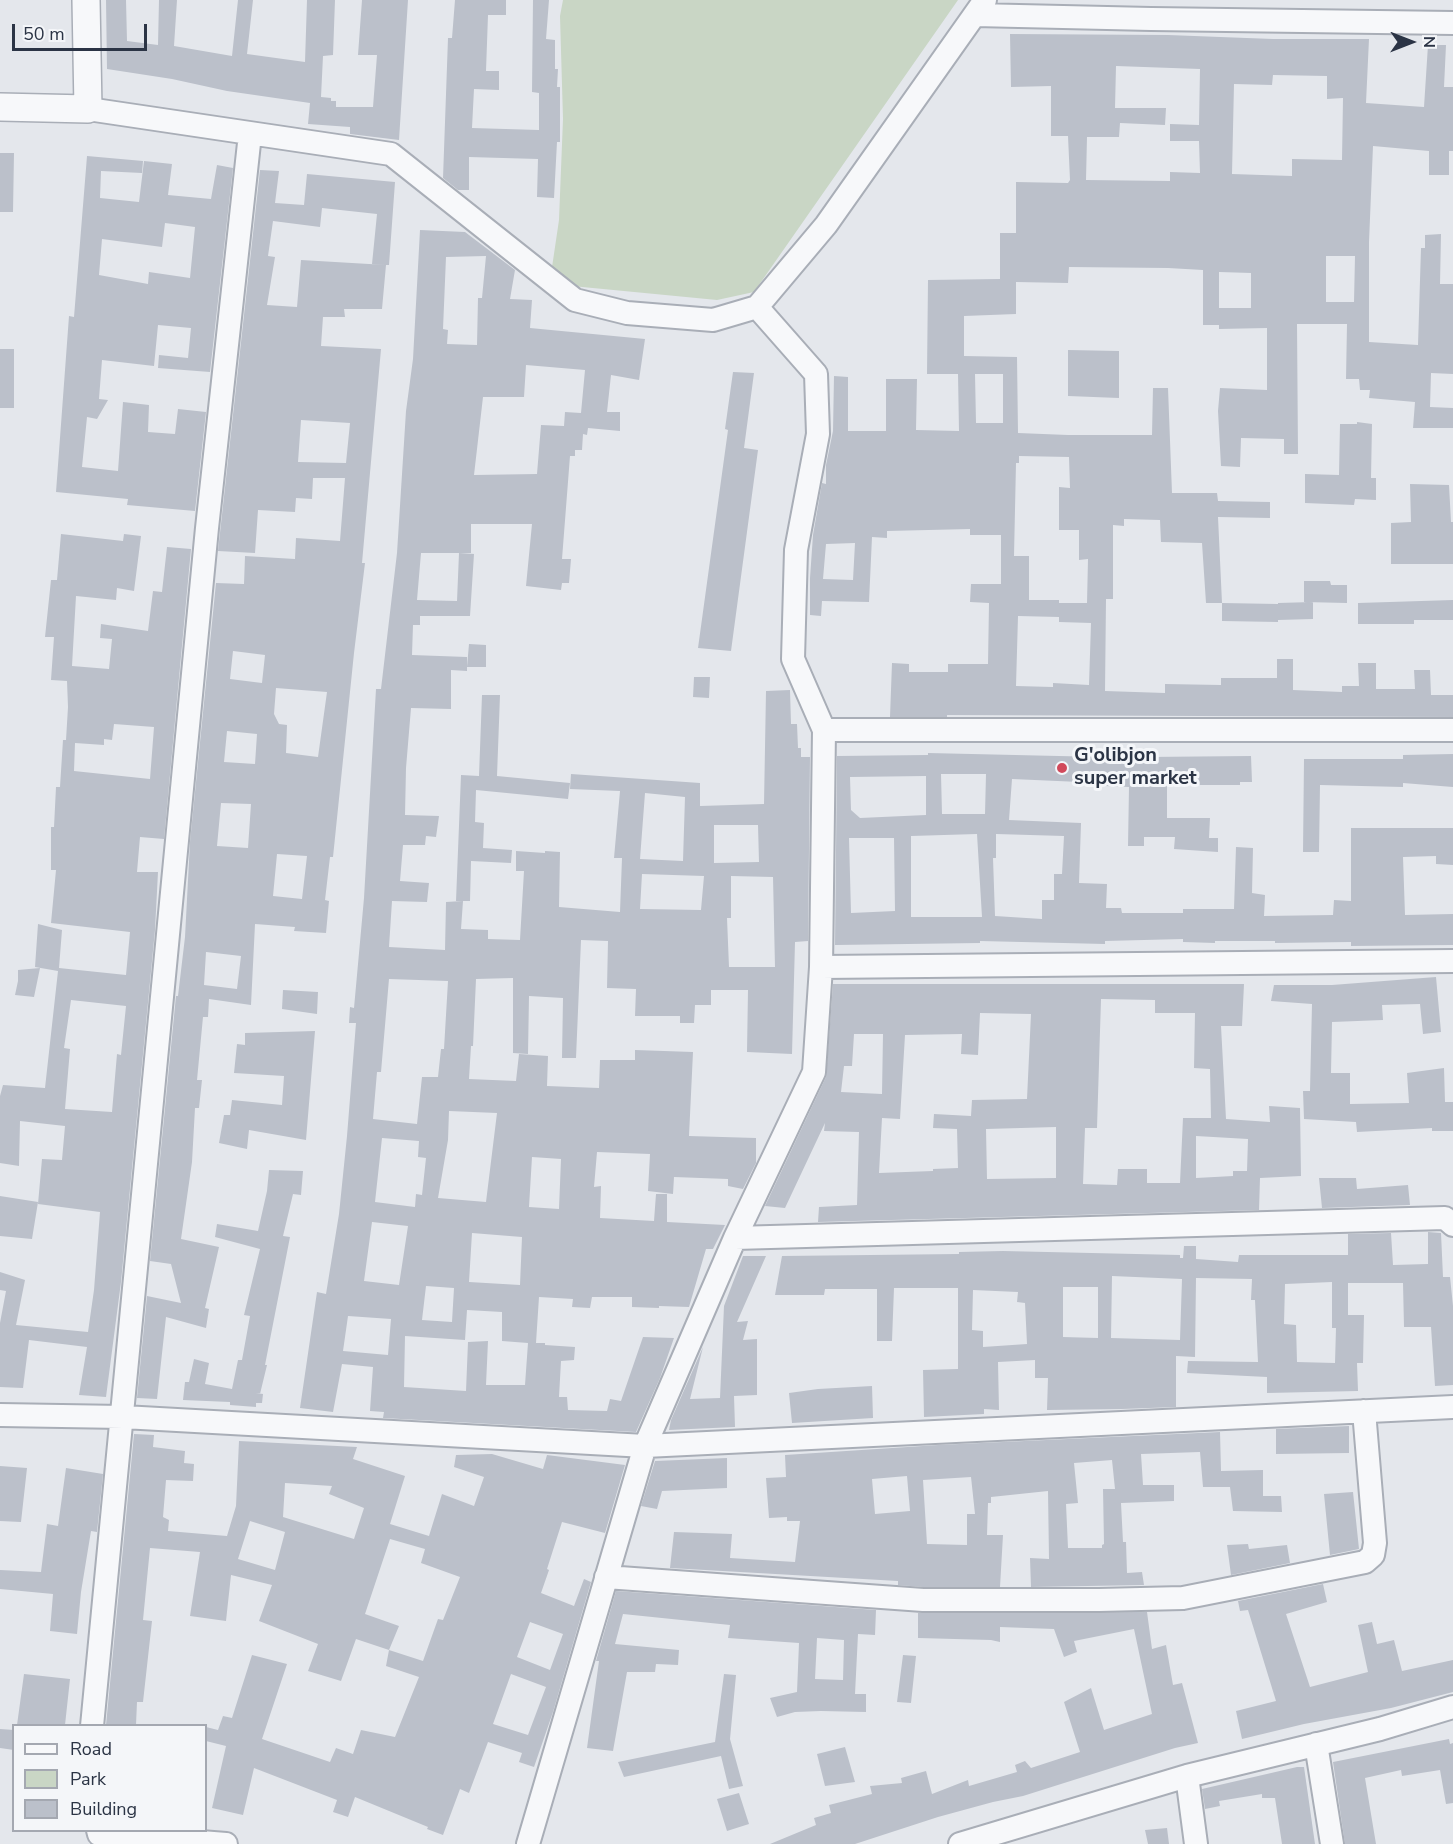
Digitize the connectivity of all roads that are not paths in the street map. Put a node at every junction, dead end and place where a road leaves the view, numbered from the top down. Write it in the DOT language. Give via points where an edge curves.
graph roads {
  1 [pos="86,0"];
  2 [pos="980,7"];
  3 [pos="1453,23"];
  4 [pos="0,107"];
  5 [pos="88,109"];
  6 [pos="250,134"];
  7 [pos="757,307"];
  8 [pos="824,730"];
  9 [pos="1453,730"];
  10 [pos="1453,961"];
  11 [pos="821,967"];
  12 [pos="1453,1225"];
  13 [pos="735,1238"];
  14 [pos="1453,1407"];
  15 [pos="1364,1411"];
  16 [pos="0,1414"];
  17 [pos="123,1418"];
  18 [pos="645,1446"];
  19 [pos="606,1577"];
  20 [pos="1453,1707"];
  21 [pos="92,1724"];
  22 [pos="1316,1744"];
  23 [pos="1187,1776"];
  24 [pos="98,1832"];
  25 [pos="226,1844"];
  26 [pos="528,1844"];
  27 [pos="960,1844"];
  28 [pos="1196,1844"];
  29 [pos="1332,1844"];
  1 -- 5 [label="street"];
  2 -- 3 [label="street" via="1151,19"];
  2 -- 7 [label="street" via="826,225"];
  4 -- 5 [label="street"];
  5 -- 6 [label="street"];
  6 -- 7 [label="street" via="391,154 574,300 627,313 713,320"];
  6 -- 17 [label="street" via="207,528"];
  7 -- 8 [label="street" via="816,374 818,434 796,550 793,659"];
  8 -- 9 [label="street"];
  8 -- 11 [label="street"];
  10 -- 11 [label="street"];
  11 -- 13 [label="street" via="814,1072"];
  12 -- 13 [label="street" via="1445,1218"];
  13 -- 18 [label="street"];
  14 -- 15 [label="street"];
  15 -- 18 [label="street"];
  15 -- 19 [label="street" via="1375,1543 1373,1555 1365,1562 1183,1598 1099,1600 923,1600"];
  16 -- 17 [label="street"];
  17 -- 18 [label="street"];
  17 -- 21 [label="street"];
  18 -- 19 [label="street"];
  19 -- 26 [label="street"];
  20 -- 22 [label="street"];
  22 -- 23 [label="street"];
  22 -- 29 [label="street"];
  23 -- 27 [label="street"];
  23 -- 28 [label="street"];
  24 -- 25 [label="street"];
}
